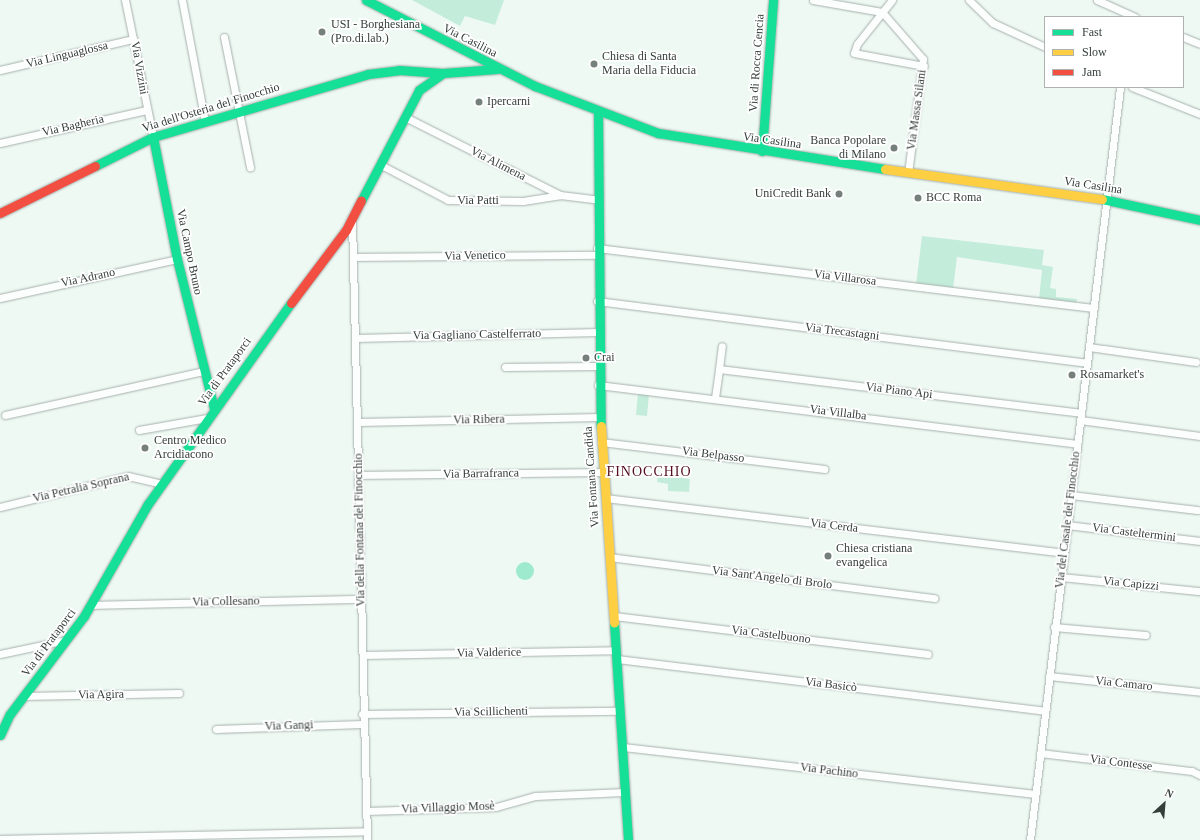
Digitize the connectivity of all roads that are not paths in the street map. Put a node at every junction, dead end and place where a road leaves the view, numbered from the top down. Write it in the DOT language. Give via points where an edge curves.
graph roads {
  1 [pos="125,0"];
  2 [pos="182,0"];
  3 [pos="366,0"];
  4 [pos="773,0"];
  5 [pos="813,0"];
  6 [pos="892,0"];
  7 [pos="968,0"];
  8 [pos="1097,0"];
  9 [pos="882,12"];
  10 [pos="1132,16"];
  11 [pos="224,37"];
  12 [pos="1184,37"];
  13 [pos="133,40"];
  14 [pos="1200,44"];
  15 [pos="1044,48"];
  16 [pos="924,66"];
  17 [pos="497,69"];
  18 [pos="0,70"];
  19 [pos="442,73"];
  20 [pos="1120,88"];
  21 [pos="1135,88"];
  22 [pos="146,110"];
  23 [pos="238,112"];
  24 [pos="598,112"];
  25 [pos="1200,114"];
  26 [pos="405,116"];
  27 [pos="205,122"];
  28 [pos="153,137"];
  29 [pos="0,143"];
  30 [pos="762,151"];
  31 [pos="381,165"];
  32 [pos="250,167"];
  33 [pos="908,173"];
  34 [pos="560,195"];
  35 [pos="595,199"];
  36 [pos="1106,200"];
  37 [pos="0,213"];
  38 [pos="352,220"];
  39 [pos="1200,220"];
  40 [pos="597,252"];
  41 [pos="354,257"];
  42 [pos="177,259"];
  43 [pos="0,298"];
  44 [pos="597,301"];
  45 [pos="1093,308"];
  46 [pos="598,332"];
  47 [pos="356,338"];
  48 [pos="722,346"];
  49 [pos="1089,347"];
  50 [pos="1196,362"];
  51 [pos="1086,363"];
  52 [pos="598,366"];
  53 [pos="505,367"];
  54 [pos="719,369"];
  55 [pos="204,372"];
  56 [pos="598,386"];
  57 [pos="715,398"];
  58 [pos="214,408"];
  59 [pos="5,415"];
  60 [pos="1080,416"];
  61 [pos="600,417"];
  62 [pos="207,418"];
  63 [pos="359,422"];
  64 [pos="139,430"];
  65 [pos="1200,436"];
  66 [pos="601,442"];
  67 [pos="1077,444"];
  68 [pos="824,469"];
  69 [pos="602,472"];
  70 [pos="359,475"];
  71 [pos="162,484"];
  72 [pos="1071,495"];
  73 [pos="605,498"];
  74 [pos="0,507"];
  75 [pos="1197,510"];
  76 [pos="1067,525"];
  77 [pos="1200,541"];
  78 [pos="1064,553"];
  79 [pos="609,557"];
  80 [pos="1061,577"];
  81 [pos="1200,591"];
  82 [pos="934,598"];
  83 [pos="361,599"];
  84 [pos="91,605"];
  85 [pos="614,616"];
  86 [pos="1054,627"];
  87 [pos="1146,635"];
  88 [pos="68,640"];
  89 [pos="0,654"];
  90 [pos="928,654"];
  91 [pos="363,655"];
  92 [pos="616,655"];
  93 [pos="1049,676"];
  94 [pos="1200,692"];
  95 [pos="179,694"];
  96 [pos="23,696"];
  97 [pos="620,711"];
  98 [pos="1045,711"];
  99 [pos="362,714"];
  100 [pos="362,724"];
  101 [pos="216,729"];
  102 [pos="0,735"];
  103 [pos="623,747"];
  104 [pos="1040,753"];
  105 [pos="1200,775"];
  106 [pos="624,792"];
  107 [pos="1035,794"];
  108 [pos="366,811"];
  109 [pos="367,831"];
  110 [pos="0,839"];
  111 [pos="367,840"];
  112 [pos="628,840"];
  113 [pos="1030,840"];
  1 -- 13 [label="street, Via Vizzini"];
  2 -- 27 [label="street"];
  3 -- 17 [label="main road, Via Casilina"];
  4 -- 30 [label="main road, Via di Rocca Cencia"];
  5 -- 9 [label="street"];
  6 -- 9 [label="street"];
  7 -- 15 [label="street" via="993,23"];
  8 -- 10 [label="street"];
  9 -- 16 [label="street, Via Massa Silani" via="921,56"];
  9 -- 16 [label="street" via="857,44 854,53"];
  11 -- 23 [label="street"];
  12 -- 14 [label="street"];
  13 -- 18 [label="street, Via Linguaglossa"];
  13 -- 22 [label="street, Via Vizzini"];
  16 -- 33 [label="street, Via Massa Silani"];
  17 -- 19 [label="main road, Via di Prataporci"];
  17 -- 24 [label="main road, Via Casilina"];
  19 -- 23 [label="main road, Via dell'Osteria del Finocchio" via="399,70 368,74"];
  19 -- 26 [label="main road, Via di Prataporci" via="422,86"];
  20 -- 36 [label="street, Via del Casale del Finocchio"];
  21 -- 25 [label="street"];
  22 -- 28 [label="street, Via Vizzini"];
  22 -- 29 [label="street, Via Bagheria"];
  23 -- 27 [label="main road, Via dell'Osteria del Finocchio"];
  23 -- 32 [label="street"];
  24 -- 30 [label="main road, Via Casilina" via="674,137"];
  24 -- 35 [label="main road, Via Fontana Candida"];
  26 -- 31 [label="main road, Via di Prataporci"];
  26 -- 34 [label="street, Via Alimena"];
  27 -- 28 [label="main road, Via dell'Osteria del Finocchio"];
  28 -- 37 [label="main road, Via dell'Osteria del Finocchio"];
  28 -- 42 [label="main road, Via Campo Bruno"];
  30 -- 33 [label="main road, Via Casilina"];
  31 -- 34 [label="street, Via Patti" via="448,200 523,201"];
  31 -- 38 [label="main road, Via di Prataporci"];
  33 -- 36 [label="main road, Via Casilina"];
  34 -- 35 [label="street, Via Alimena"];
  35 -- 40 [label="main road, Via Fontana Candida"];
  36 -- 39 [label="main road, Via Casilina"];
  36 -- 45 [label="street, Via del Casale del Finocchio"];
  38 -- 41 [label="street, Via della Fontana del Finocchio"];
  38 -- 58 [label="main road, Via di Prataporci"];
  40 -- 41 [label="street, Via Venetico"];
  40 -- 44 [label="main road, Via Fontana Candida"];
  40 -- 45 [label="street, Via Villarosa"];
  41 -- 47 [label="street, Via della Fontana del Finocchio"];
  42 -- 43 [label="street, Via Adrano"];
  42 -- 55 [label="main road, Via Campo Bruno"];
  44 -- 46 [label="main road, Via Fontana Candida"];
  44 -- 51 [label="street, Via Trecastagni"];
  45 -- 49 [label="street, Via del Casale del Finocchio"];
  46 -- 47 [label="street, Via Gagliano Castelferrato"];
  46 -- 52 [label="main road, Via Fontana Candida"];
  47 -- 63 [label="street, Via della Fontana del Finocchio"];
  48 -- 54 [label="street"];
  49 -- 50 [label="street"];
  49 -- 51 [label="street, Via del Casale del Finocchio"];
  51 -- 60 [label="street, Via del Casale del Finocchio"];
  52 -- 53 [label="street"];
  52 -- 56 [label="main road, Via Fontana Candida"];
  54 -- 57 [label="street"];
  54 -- 60 [label="street, Via Piano Api"];
  55 -- 58 [label="main road, Via Campo Bruno"];
  55 -- 59 [label="street"];
  56 -- 57 [label="street, Via Villalba"];
  56 -- 61 [label="main road, Via Fontana Candida"];
  57 -- 67 [label="street, Via Villalba"];
  58 -- 62 [label="main road, Via di Prataporci"];
  60 -- 65 [label="street, Via Piano Api"];
  60 -- 67 [label="street, Via del Casale del Finocchio"];
  61 -- 63 [label="street, Via Ribera"];
  61 -- 66 [label="main road, Via Fontana Candida"];
  62 -- 64 [label="street"];
  62 -- 71 [label="main road, Via di Prataporci"];
  63 -- 70 [label="street, Via della Fontana del Finocchio"];
  66 -- 68 [label="street, Via Belpasso"];
  66 -- 69 [label="main road, Via Fontana Candida"];
  67 -- 72 [label="street, Via del Casale del Finocchio"];
  69 -- 70 [label="street, Via Barrafranca"];
  69 -- 73 [label="main road, Via Fontana Candida"];
  70 -- 83 [label="street, Via della Fontana del Finocchio"];
  71 -- 74 [label="street, Via Petralia Soprana" via="128,476"];
  71 -- 84 [label="main road, Via di Prataporci"];
  72 -- 75 [label="street"];
  72 -- 76 [label="street, Via del Casale del Finocchio"];
  73 -- 78 [label="street, Via Cerda"];
  73 -- 79 [label="main road, Via Fontana Candida"];
  76 -- 77 [label="street, Via Casteltermini"];
  76 -- 78 [label="street, Via del Casale del Finocchio"];
  78 -- 80 [label="street, Via del Casale del Finocchio"];
  79 -- 82 [label="street, Via Sant'Angelo di Brolo"];
  79 -- 85 [label="main road, Via Fontana Candida"];
  80 -- 81 [label="street, Via Capizzi"];
  80 -- 86 [label="street, Via del Casale del Finocchio"];
  83 -- 84 [label="street, Via Collesano"];
  83 -- 91 [label="street, Via della Fontana del Finocchio"];
  84 -- 88 [label="main road, Via di Prataporci"];
  85 -- 90 [label="street, Via Castelbuono"];
  85 -- 92 [label="main road, Via Fontana Candida"];
  86 -- 87 [label="street"];
  86 -- 93 [label="street, Via del Casale del Finocchio"];
  88 -- 89 [label="street"];
  88 -- 96 [label="main road, Via di Prataporci"];
  91 -- 92 [label="street, Via Valderice"];
  91 -- 99 [label="street, Via della Fontana del Finocchio"];
  92 -- 97 [label="main road, Via Fontana Candida"];
  92 -- 98 [label="street, Via Basicò"];
  93 -- 94 [label="street, Via Camaro"];
  93 -- 98 [label="street, Via del Casale del Finocchio"];
  95 -- 96 [label="street, Via Agira"];
  96 -- 102 [label="main road, Via di Prataporci"];
  97 -- 99 [label="street, Via Scillichenti"];
  97 -- 103 [label="main road, Via Fontana Candida"];
  98 -- 104 [label="street, Via del Casale del Finocchio"];
  99 -- 100 [label="street, Via della Fontana del Finocchio"];
  100 -- 101 [label="street, Via Gangi"];
  100 -- 108 [label="street, Via della Fontana del Finocchio"];
  103 -- 106 [label="main road, Via Fontana Candida"];
  103 -- 107 [label="street, Via Pachino"];
  104 -- 105 [label="street, Via Contesse" via="1192,771"];
  104 -- 107 [label="street, Via del Casale del Finocchio"];
  106 -- 108 [label="street, Via Villaggio Mosè" via="535,796 492,807"];
  106 -- 112 [label="main road, Via Fontana Candida"];
  107 -- 113 [label="street, Via del Casale del Finocchio"];
  108 -- 109 [label="street, Via della Fontana del Finocchio"];
  109 -- 110 [label="street"];
  109 -- 111 [label="street, Via della Fontana del Finocchio"];
}
